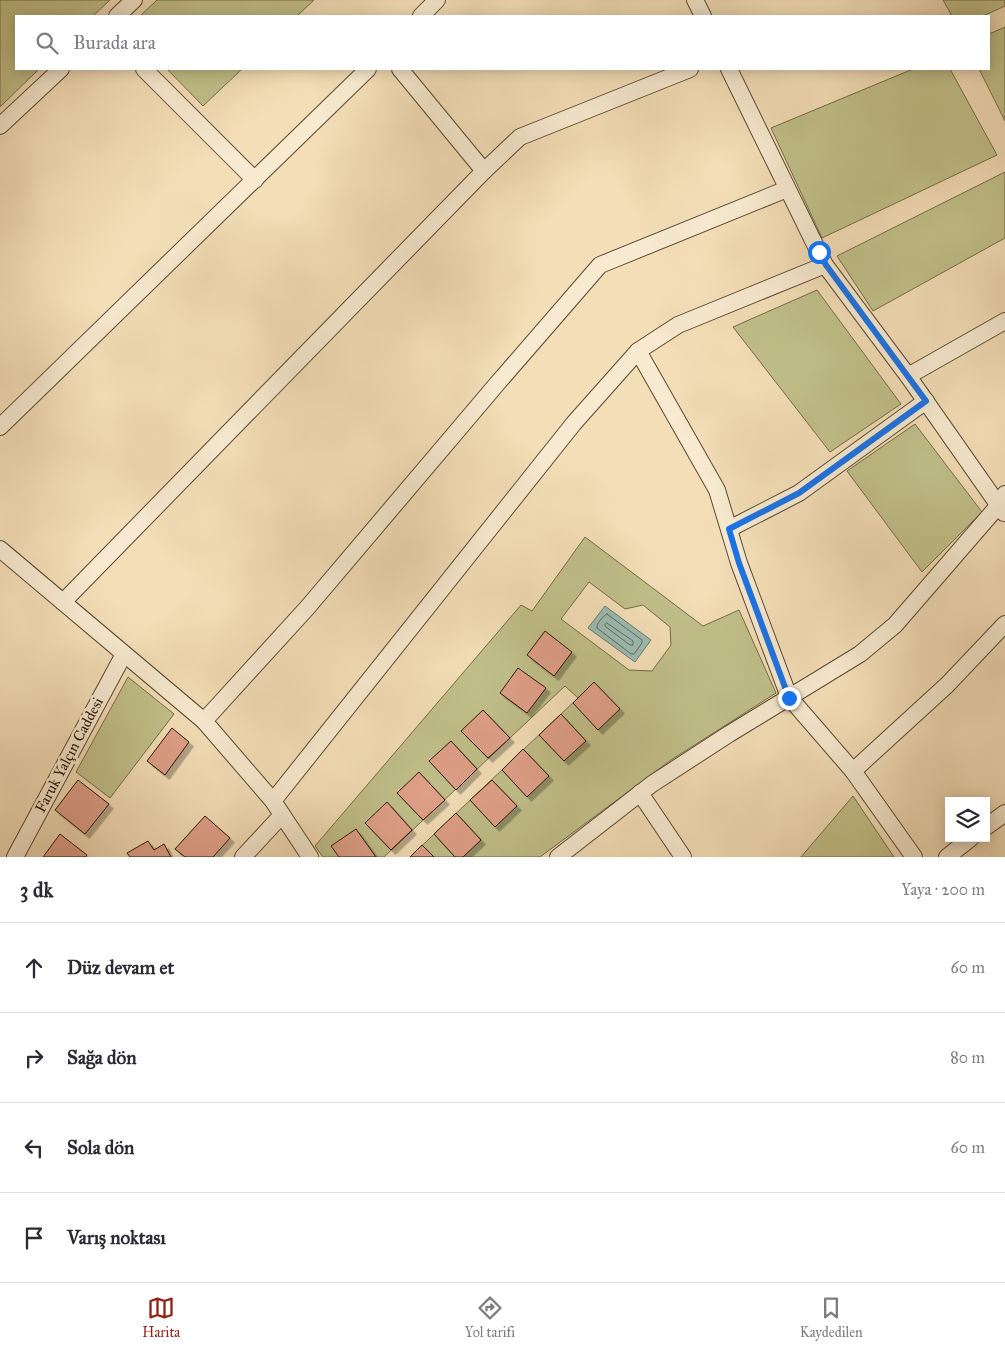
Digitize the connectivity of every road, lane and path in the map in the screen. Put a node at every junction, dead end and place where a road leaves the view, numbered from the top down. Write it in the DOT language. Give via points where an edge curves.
graph roads {
  1 [pos="134,0"];
  2 [pos="437,0"];
  3 [pos="695,0"];
  4 [pos="118,15"];
  5 [pos="422,15"];
  6 [pos="702,15"];
  7 [pos="60,70"];
  8 [pos="145,70"];
  9 [pos="367,70"];
  10 [pos="401,70"];
  11 [pos="688,70"];
  12 [pos="730,70"];
  13 [pos="0,126"];
  14 [pos="484,171"];
  15 [pos="255,180"];
  16 [pos="786,188"];
  17 [pos="826,265"];
  18 [pos="1005,321"];
  19 [pos="638,351"];
  20 [pos="908,376"];
  21 [pos="926,401"];
  22 [pos="0,427"];
  23 [pos="1003,505"];
  24 [pos="729,529"];
  25 [pos="0,549"];
  26 [pos="63,602"];
  27 [pos="1005,624"];
  28 [pos="124,654"];
  29 [pos="789,698"];
  30 [pos="204,721"];
  31 [pos="853,771"];
  32 [pos="640,793"];
  33 [pos="273,801"];
  34 [pos="1005,813"];
  35 [pos="282,815"];
  36 [pos="990,824"];
  37 [pos="966,842"];
  38 [pos="15,857"];
  39 [pos="243,857"];
  40 [pos="310,857"];
  41 [pos="558,857"];
  42 [pos="683,857"];
  43 [pos="914,857"];
  44 [pos="947,857"];
  1 -- 4 [label="street"];
  2 -- 5 [label="street"];
  3 -- 6 [label="street"];
  7 -- 13 [label="street"];
  8 -- 15 [label="street"];
  9 -- 15 [label="street"];
  10 -- 14 [label="street"];
  11 -- 14 [label="street" via="520,137"];
  12 -- 16 [label="street"];
  14 -- 26 [label="street"];
  15 -- 22 [label="street"];
  16 -- 17 [label="street"];
  16 -- 30 [label="street" via="600,265 307,608"];
  17 -- 19 [label="street" via="678,325"];
  17 -- 20 [label="street"];
  18 -- 20 [label="street"];
  19 -- 24 [label="street" via="717,490"];
  19 -- 33 [label="street" via="574,423"];
  20 -- 21 [label="street"];
  21 -- 23 [label="street"];
  21 -- 24 [label="street" via="799,493"];
  23 -- 29 [label="street" via="895,625 860,654"];
  24 -- 29 [label="street"];
  25 -- 26 [label="street"];
  26 -- 28 [label="street"];
  27 -- 31 [label="street" via="947,685"];
  28 -- 30 [label="street"];
  28 -- 38 [label="street, Faruk Yalçın Caddesi"];
  29 -- 31 [label="street"];
  29 -- 32 [label="street"];
  30 -- 33 [label="street"];
  31 -- 43 [label="street"];
  32 -- 41 [label="street"];
  32 -- 42 [label="street"];
  33 -- 35 [label="street"];
  34 -- 36 [label="street"];
  35 -- 39 [label="street"];
  35 -- 40 [label="street"];
  37 -- 44 [label="street"];
}
